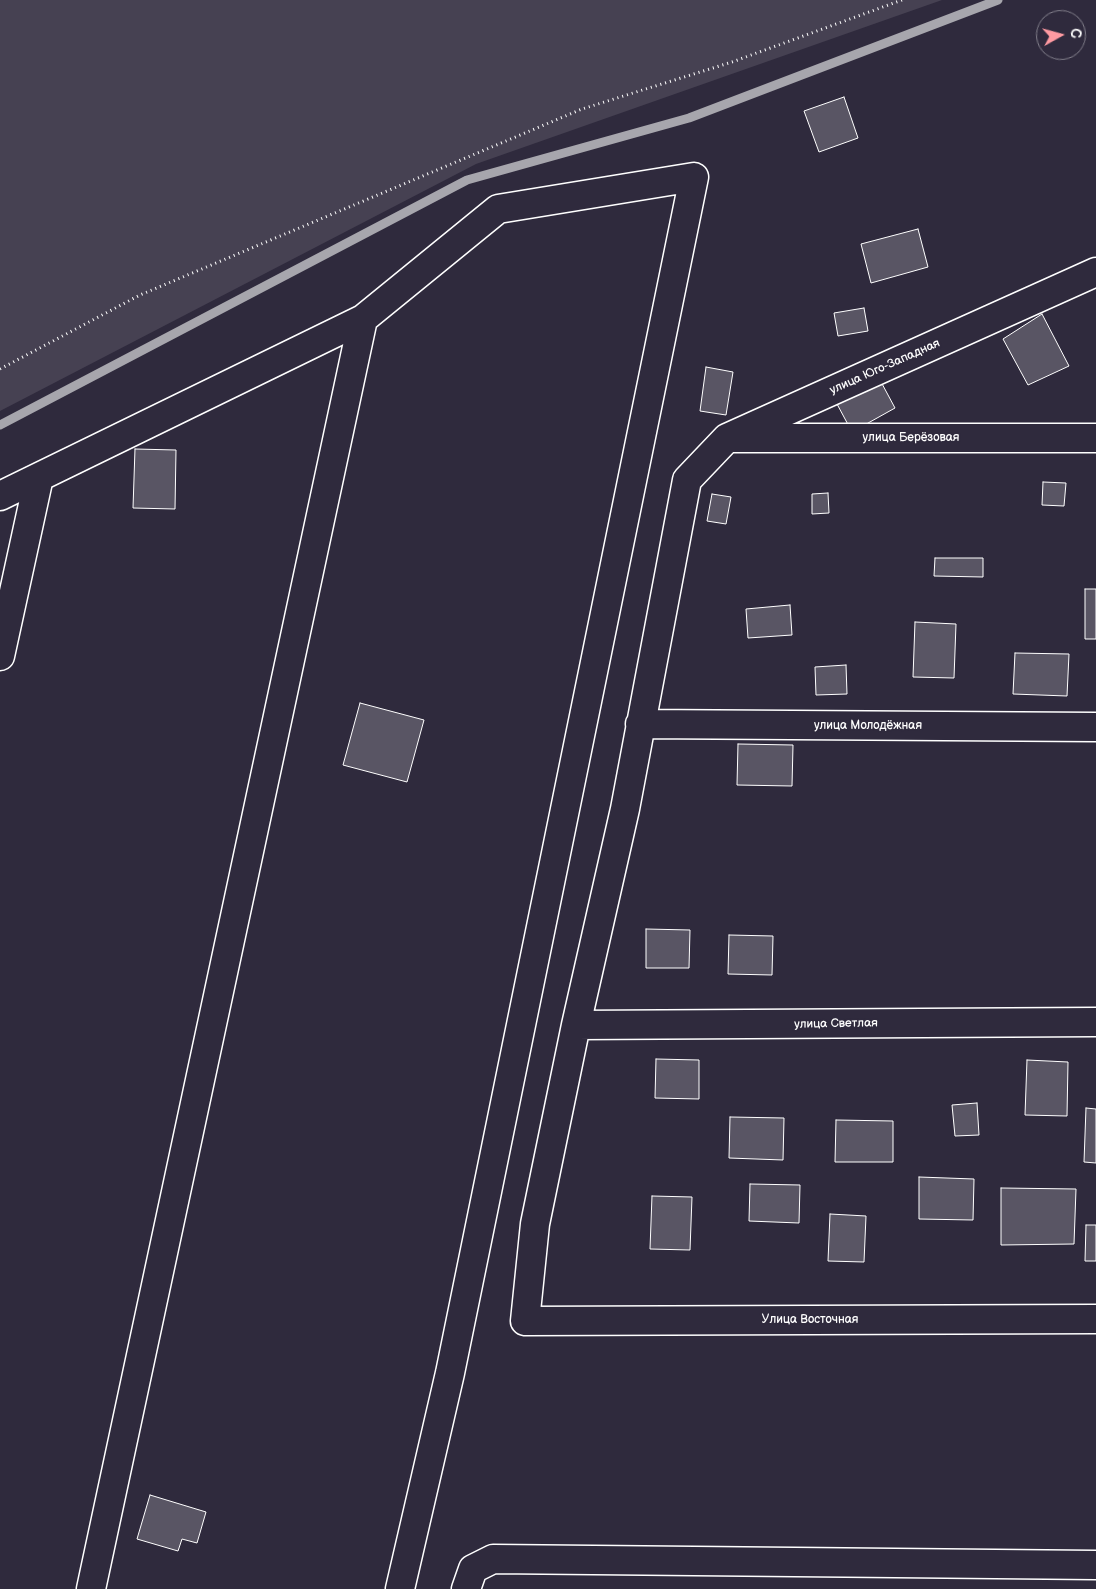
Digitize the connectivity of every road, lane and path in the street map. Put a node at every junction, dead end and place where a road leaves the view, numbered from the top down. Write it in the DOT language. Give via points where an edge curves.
graph roads {
  1 [pos="902,0"];
  2 [pos="1096,272"];
  3 [pos="363,319"];
  4 [pos="0,369"];
  5 [pos="727,438"];
  6 [pos="1096,438"];
  7 [pos="39,477"];
  8 [pos="0,496"];
  9 [pos="0,656"];
  10 [pos="640,724"];
  11 [pos="1096,727"];
  12 [pos="1096,1022"];
  13 [pos="576,1025"];
  14 [pos="1096,1319"];
  15 [pos="1096,1565"];
  16 [pos="469,1579"];
  17 [pos="91,1589"];
  18 [pos="400,1589"];
  1 -- 4 [label="path" via="732,62 582,109 140,295"];
  2 -- 5 [label="street, улица Юго-Западная"];
  3 -- 7 [label="street"];
  3 -- 17 [label="street"];
  3 -- 18 [label="street" via="498,210 694,177 450,1373"];
  5 -- 6 [label="street, улица Берёзовая"];
  5 -- 10 [label="street, улица Юго-Западная" via="687,480"];
  7 -- 8 [label="street"];
  7 -- 9 [label="street"];
  10 -- 11 [label="street, улица Молодёжная"];
  10 -- 13 [label="street" via="625,809"];
  12 -- 13 [label="street, улица Светлая"];
  13 -- 14 [label="street, Улица Восточная" via="535,1224 525,1321"];
  15 -- 16 [label="street" via="493,1559"];
}
